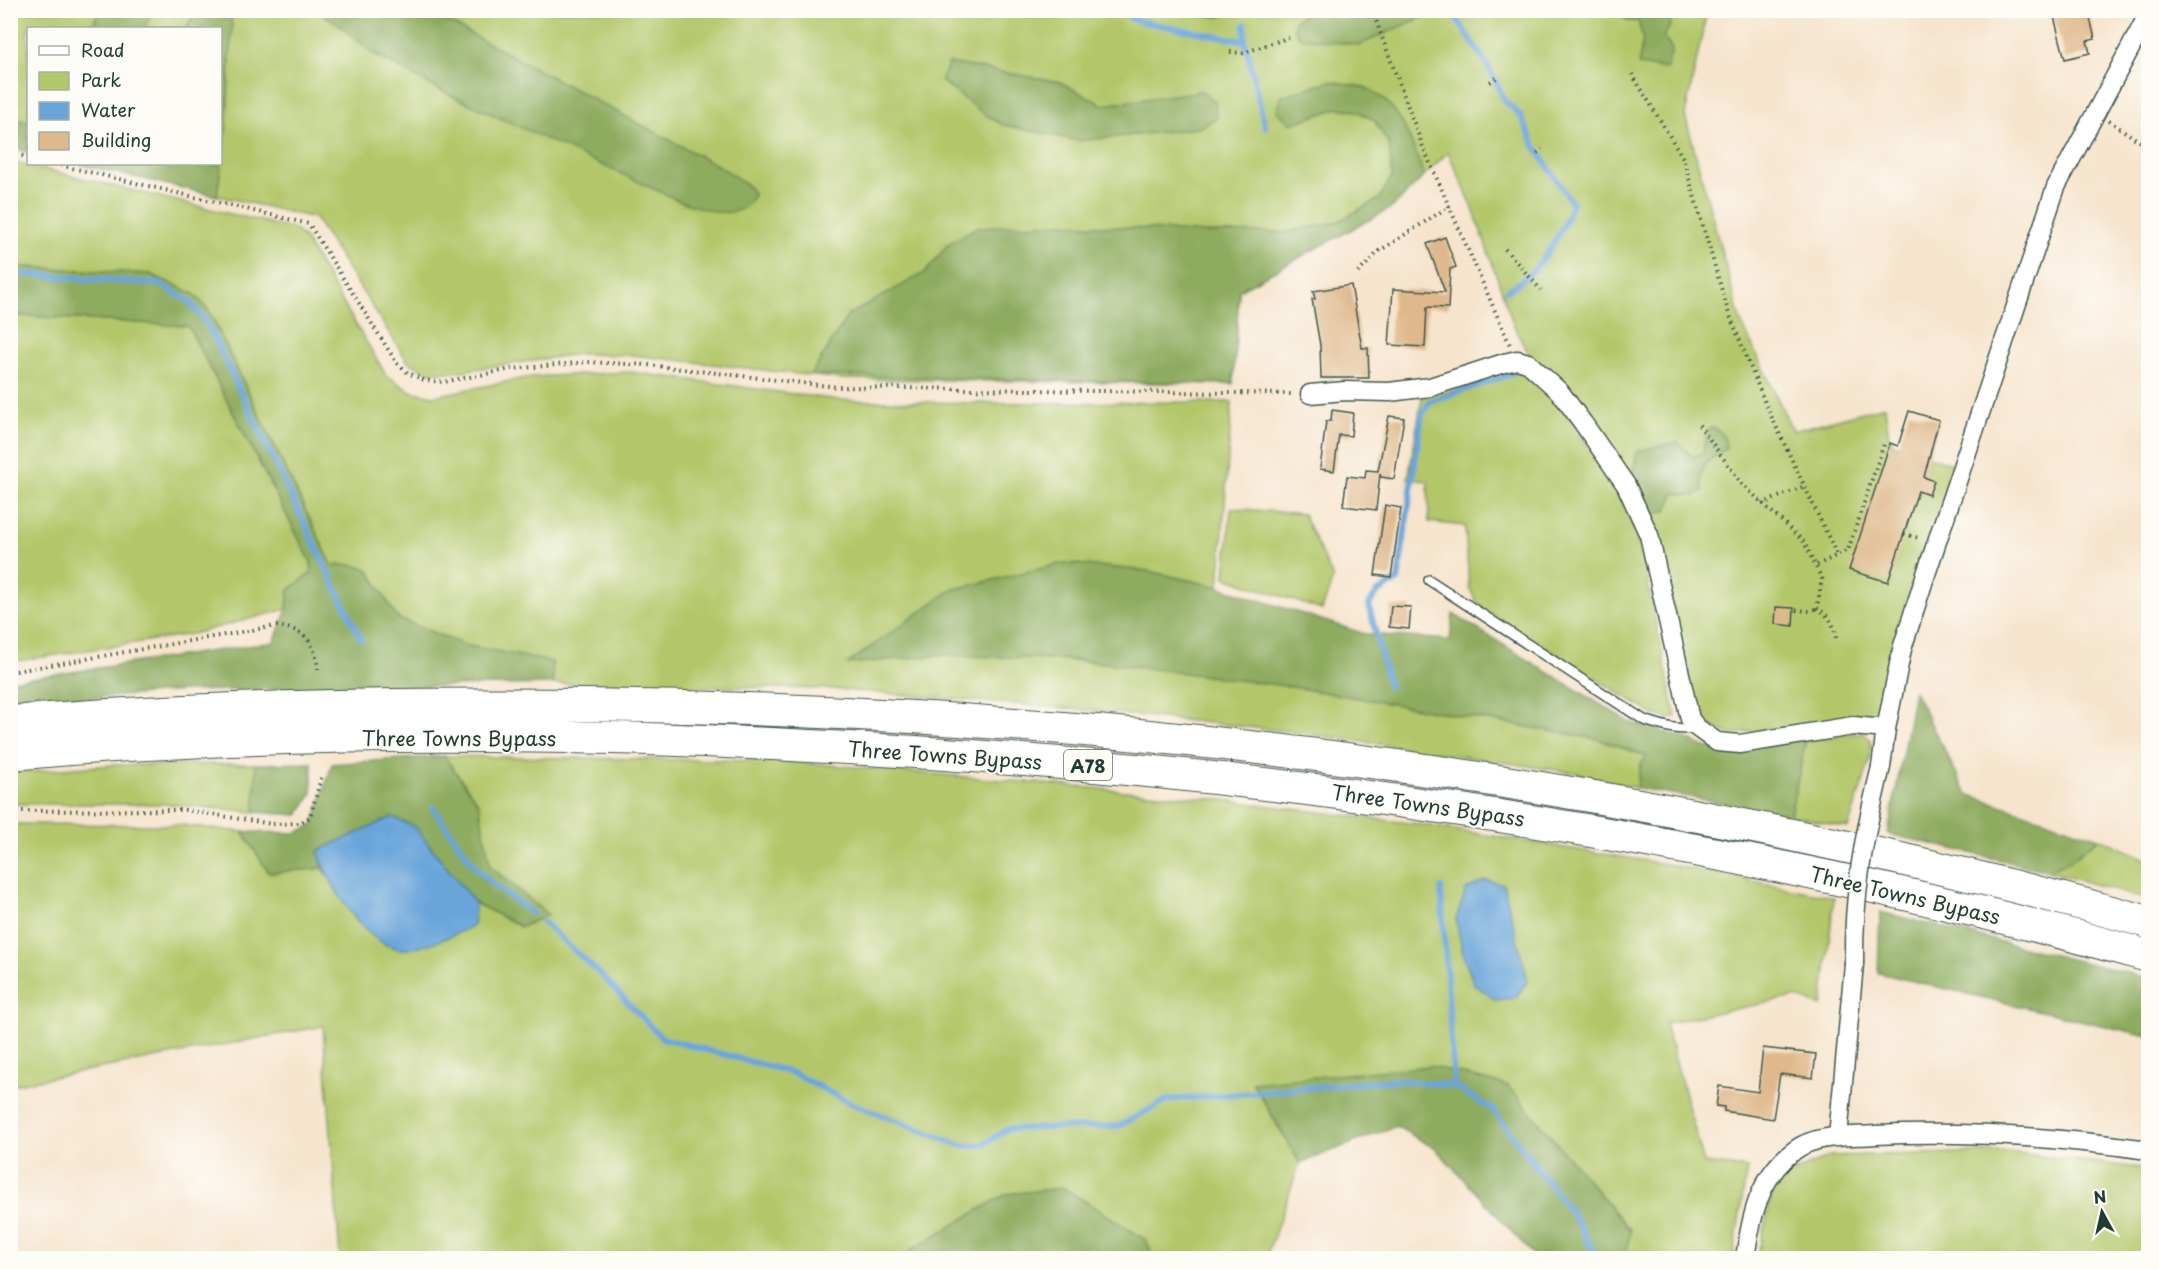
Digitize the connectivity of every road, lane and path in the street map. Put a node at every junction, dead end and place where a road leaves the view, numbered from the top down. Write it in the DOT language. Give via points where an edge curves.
graph roads {
  1 [pos="1372,10"];
  2 [pos="2148,15"];
  3 [pos="1290,37"];
  4 [pos="1230,52"];
  5 [pos="1632,74"];
  6 [pos="1498,77"];
  7 [pos="1490,82"];
  8 [pos="2094,112"];
  9 [pos="2148,147"];
  10 [pos="1542,149"];
  11 [pos="10,153"];
  12 [pos="1537,153"];
  13 [pos="27,157"];
  14 [pos="59,165"];
  15 [pos="1450,206"];
  16 [pos="1505,249"];
  17 [pos="1358,273"];
  18 [pos="1539,289"];
  19 [pos="1517,360"];
  20 [pos="1310,394"];
  21 [pos="1699,425"];
  22 [pos="1885,441"];
  23 [pos="1802,487"];
  24 [pos="1762,504"];
  25 [pos="1837,555"];
  26 [pos="1817,565"];
  27 [pos="1429,580"];
  28 [pos="1817,608"];
  29 [pos="1797,610"];
  30 [pos="1836,638"];
  31 [pos="318,669"];
  32 [pos="10,672"];
  33 [pos="10,722"];
  34 [pos="1696,727"];
  35 [pos="1886,729"];
  36 [pos="10,754"];
  37 [pos="322,775"];
  38 [pos="10,811"];
  39 [pos="2148,922"];
  40 [pos="2148,956"];
  41 [pos="1838,1137"];
  42 [pos="2148,1150"];
  43 [pos="1745,1258"];
  1 -- 15 [label="path" via="1423,147"];
  2 -- 8 [label="street"];
  3 -- 4 [label="path" via="1251,51"];
  5 -- 25 [label="path" via="1683,158 1728,311 1765,403"];
  6 -- 7 [label="path"];
  8 -- 9 [label="path"];
  8 -- 35 [label="street" via="2056,187 2006,330 1902,649"];
  10 -- 12 [label="path"];
  11 -- 13 [label="path"];
  14 -- 20 [label="path" via="309,224 396,362 424,380 443,382 512,369 588,362 648,365 837,387"];
  15 -- 17 [label="path" via="1379,251"];
  15 -- 19 [label="path"];
  16 -- 18 [label="path"];
  19 -- 20 [label="street" via="1430,387"];
  19 -- 34 [label="street" via="1528,363 1560,392 1626,485 1649,535 1690,719"];
  21 -- 24 [label="path" via="1742,484"];
  22 -- 25 [label="path" via="1848,550"];
  23 -- 24 [label="path"];
  24 -- 26 [label="path" via="1795,531"];
  25 -- 26 [label="path"];
  26 -- 28 [label="path" via="1822,579"];
  27 -- 34 [label="lane" via="1644,720 1687,730"];
  28 -- 29 [label="path"];
  28 -- 30 [label="path" via="1826,613"];
  31 -- 32 [label="path" via="312,646 304,635 293,627 276,626"];
  33 -- 39 [label="highway, Three Towns Bypass / A78" via="240,708 521,704 924,716 1145,735 1485,780 1711,819 1902,859"];
  34 -- 35 [label="street" via="1717,742 1740,744 1853,726"];
  35 -- 41 [label="street, bridge" via="1853,909 1854,964"];
  36 -- 40 [label="highway, Three Towns Bypass / A78" via="290,740 662,739 920,751 1143,770 1345,792 1698,850 1901,893"];
  37 -- 38 [label="path" via="310,817 291,824 185,810"];
  41 -- 42 [label="street" via="1927,1133 2069,1138"];
  41 -- 43 [label="street" via="1796,1149 1773,1172 1757,1200"];
}
